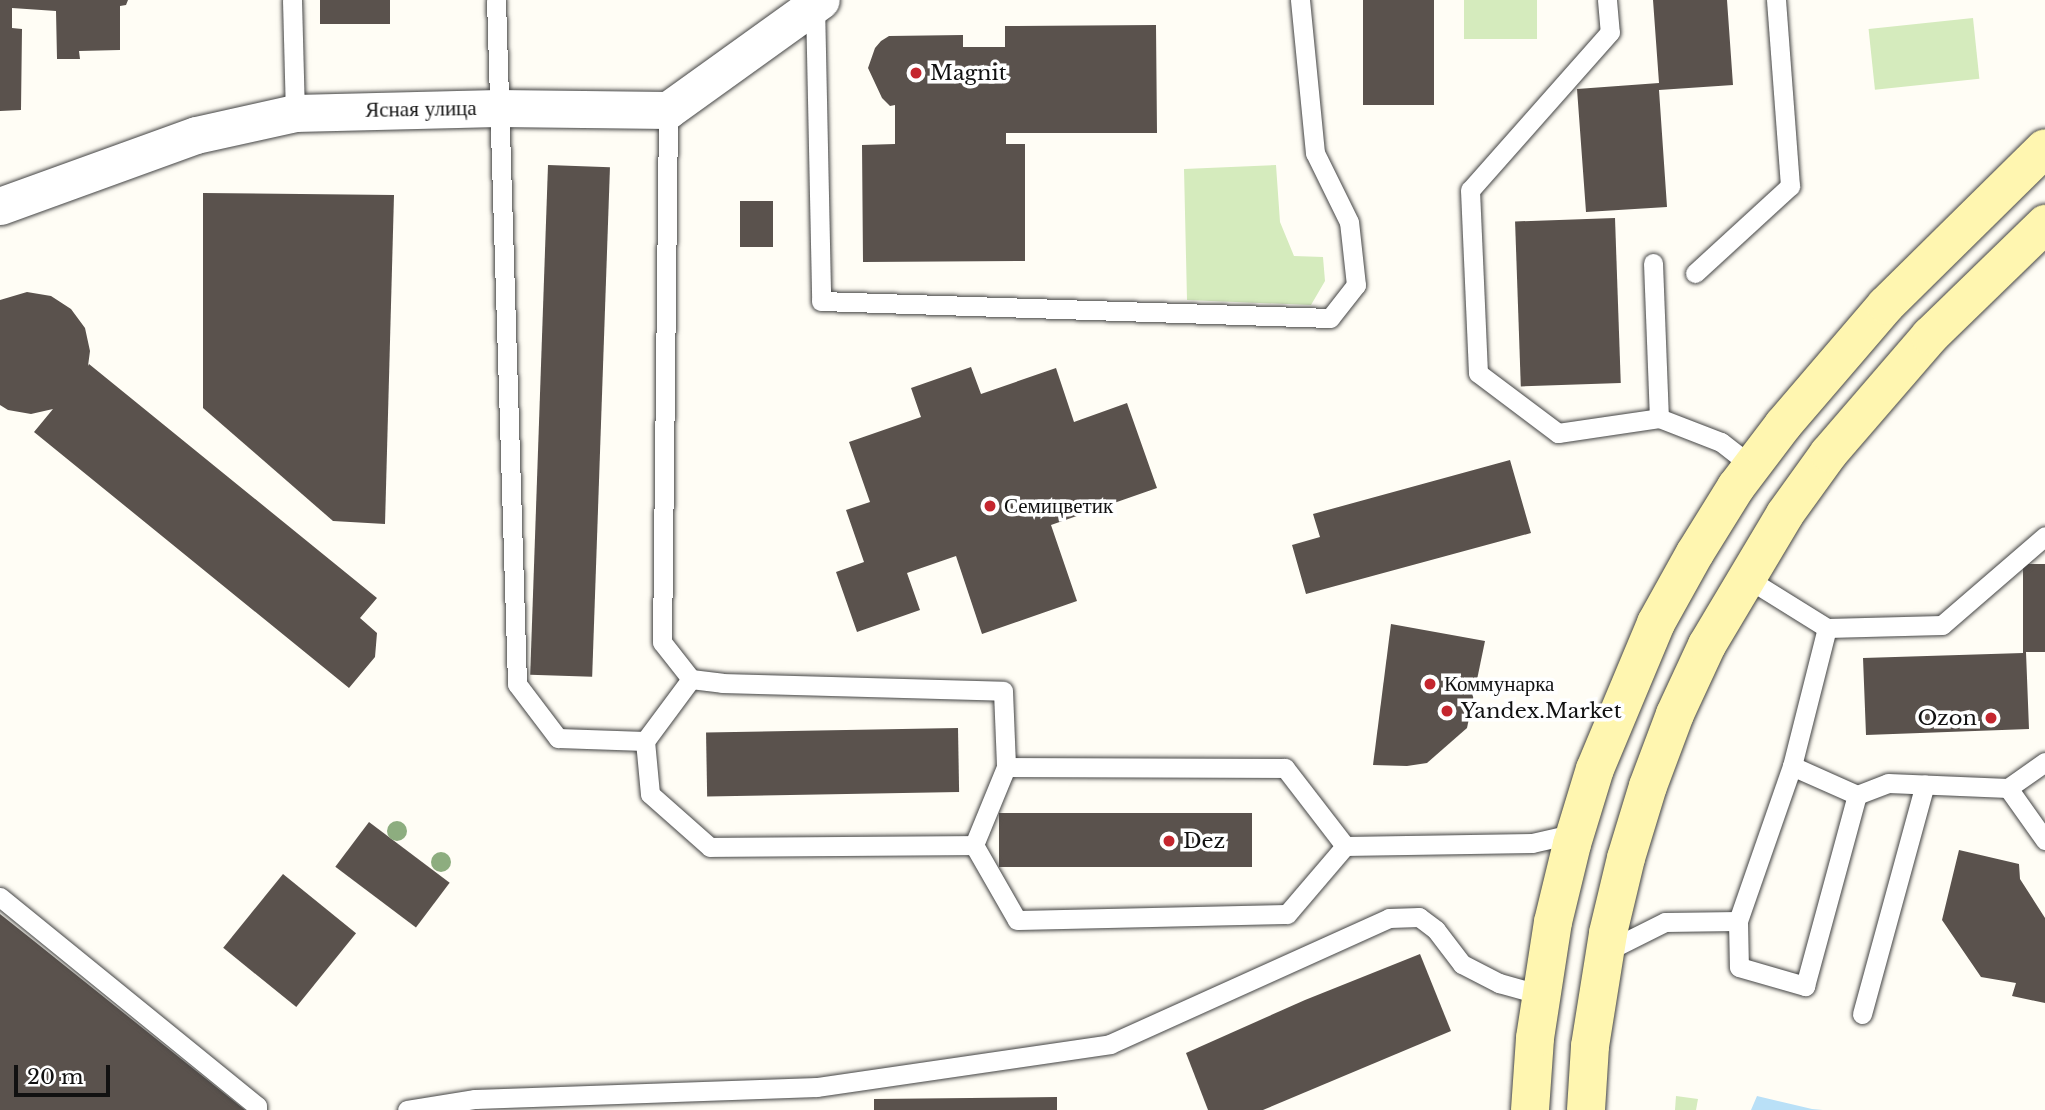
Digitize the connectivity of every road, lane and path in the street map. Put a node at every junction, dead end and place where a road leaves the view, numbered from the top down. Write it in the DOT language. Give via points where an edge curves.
graph roads {
  1 [pos="292,0"];
  2 [pos="496,0"];
  3 [pos="1300,0"];
  4 [pos="1608,0"];
  5 [pos="1776,0"];
  6 [pos="818,2"];
  7 [pos="498,108"];
  8 [pos="668,110"];
  9 [pos="295,113"];
  10 [pos="2045,148"];
  11 [pos="0,206"];
  12 [pos="2045,224"];
  13 [pos="1653,263"];
  14 [pos="1695,273"];
  15 [pos="1659,418"];
  16 [pos="1752,466"];
  17 [pos="2045,536"];
  18 [pos="1745,577"];
  19 [pos="1827,628"];
  20 [pos="691,679"];
  21 [pos="645,741"];
  22 [pos="2045,762"];
  23 [pos="1792,766"];
  24 [pos="1006,767"];
  25 [pos="1926,784"];
  26 [pos="2008,788"];
  27 [pos="1857,794"];
  28 [pos="1576,833"];
  29 [pos="2045,840"];
  30 [pos="974,845"];
  31 [pos="1345,846"];
  32 [pos="0,897"];
  33 [pos="1738,922"];
  34 [pos="1605,951"];
  35 [pos="1542,995"];
  36 [pos="1862,1014"];
  37 [pos="257,1110"];
  38 [pos="407,1110"];
  39 [pos="1530,1110"];
  40 [pos="1586,1110"];
  1 -- 9 [label="lane"];
  2 -- 7 [label="lane"];
  3 -- 6 [label="lane" via="1315,153 1349,222 1356,285 1330,318 821,301"];
  4 -- 15 [label="lane" via="1610,33 1470,190 1478,373 1558,433"];
  5 -- 14 [label="lane" via="1790,186"];
  6 -- 8 [label="street"];
  7 -- 8 [label="street, Ясная улица"];
  7 -- 9 [label="street, Ясная улица"];
  7 -- 21 [label="lane" via="517,684 558,738"];
  8 -- 20 [label="lane" via="662,642"];
  9 -- 11 [label="street, Ясная улица" via="195,135"];
  10 -- 16 [label="main road" via="1886,305"];
  12 -- 18 [label="main road" via="1879,393 1814,473"];
  13 -- 15 [label="lane"];
  15 -- 16 [label="lane" via="1721,442"];
  16 -- 28 [label="main road" via="1656,623 1595,769"];
  17 -- 19 [label="lane" via="1942,625"];
  18 -- 19 [label="lane"];
  18 -- 34 [label="main road" via="1707,645 1648,786"];
  19 -- 23 [label="lane"];
  20 -- 21 [label="lane"];
  20 -- 24 [label="lane" via="1003,691"];
  21 -- 30 [label="lane" via="650,794 710,847"];
  22 -- 26 [label="lane"];
  23 -- 27 [label="lane"];
  23 -- 33 [label="lane"];
  24 -- 30 [label="lane"];
  24 -- 31 [label="lane" via="1285,768"];
  25 -- 26 [label="lane"];
  25 -- 27 [label="lane" via="1888,783"];
  25 -- 36 [label="lane"];
  26 -- 29 [label="lane"];
  27 -- 33 [label="lane" via="1805,986 1739,967"];
  28 -- 31 [label="lane" via="1532,843"];
  28 -- 35 [label="main road" via="1553,922"];
  30 -- 31 [label="lane" via="1017,920 1287,914"];
  32 -- 37 [label="lane"];
  33 -- 34 [label="lane" via="1665,922"];
  34 -- 40 [label="main road" via="1590,1046"];
  35 -- 38 [label="lane" via="1499,983 1462,964 1436,930 1419,917 1389,918 1110,1044 817,1087 475,1099"];
  35 -- 39 [label="main road"];
}
